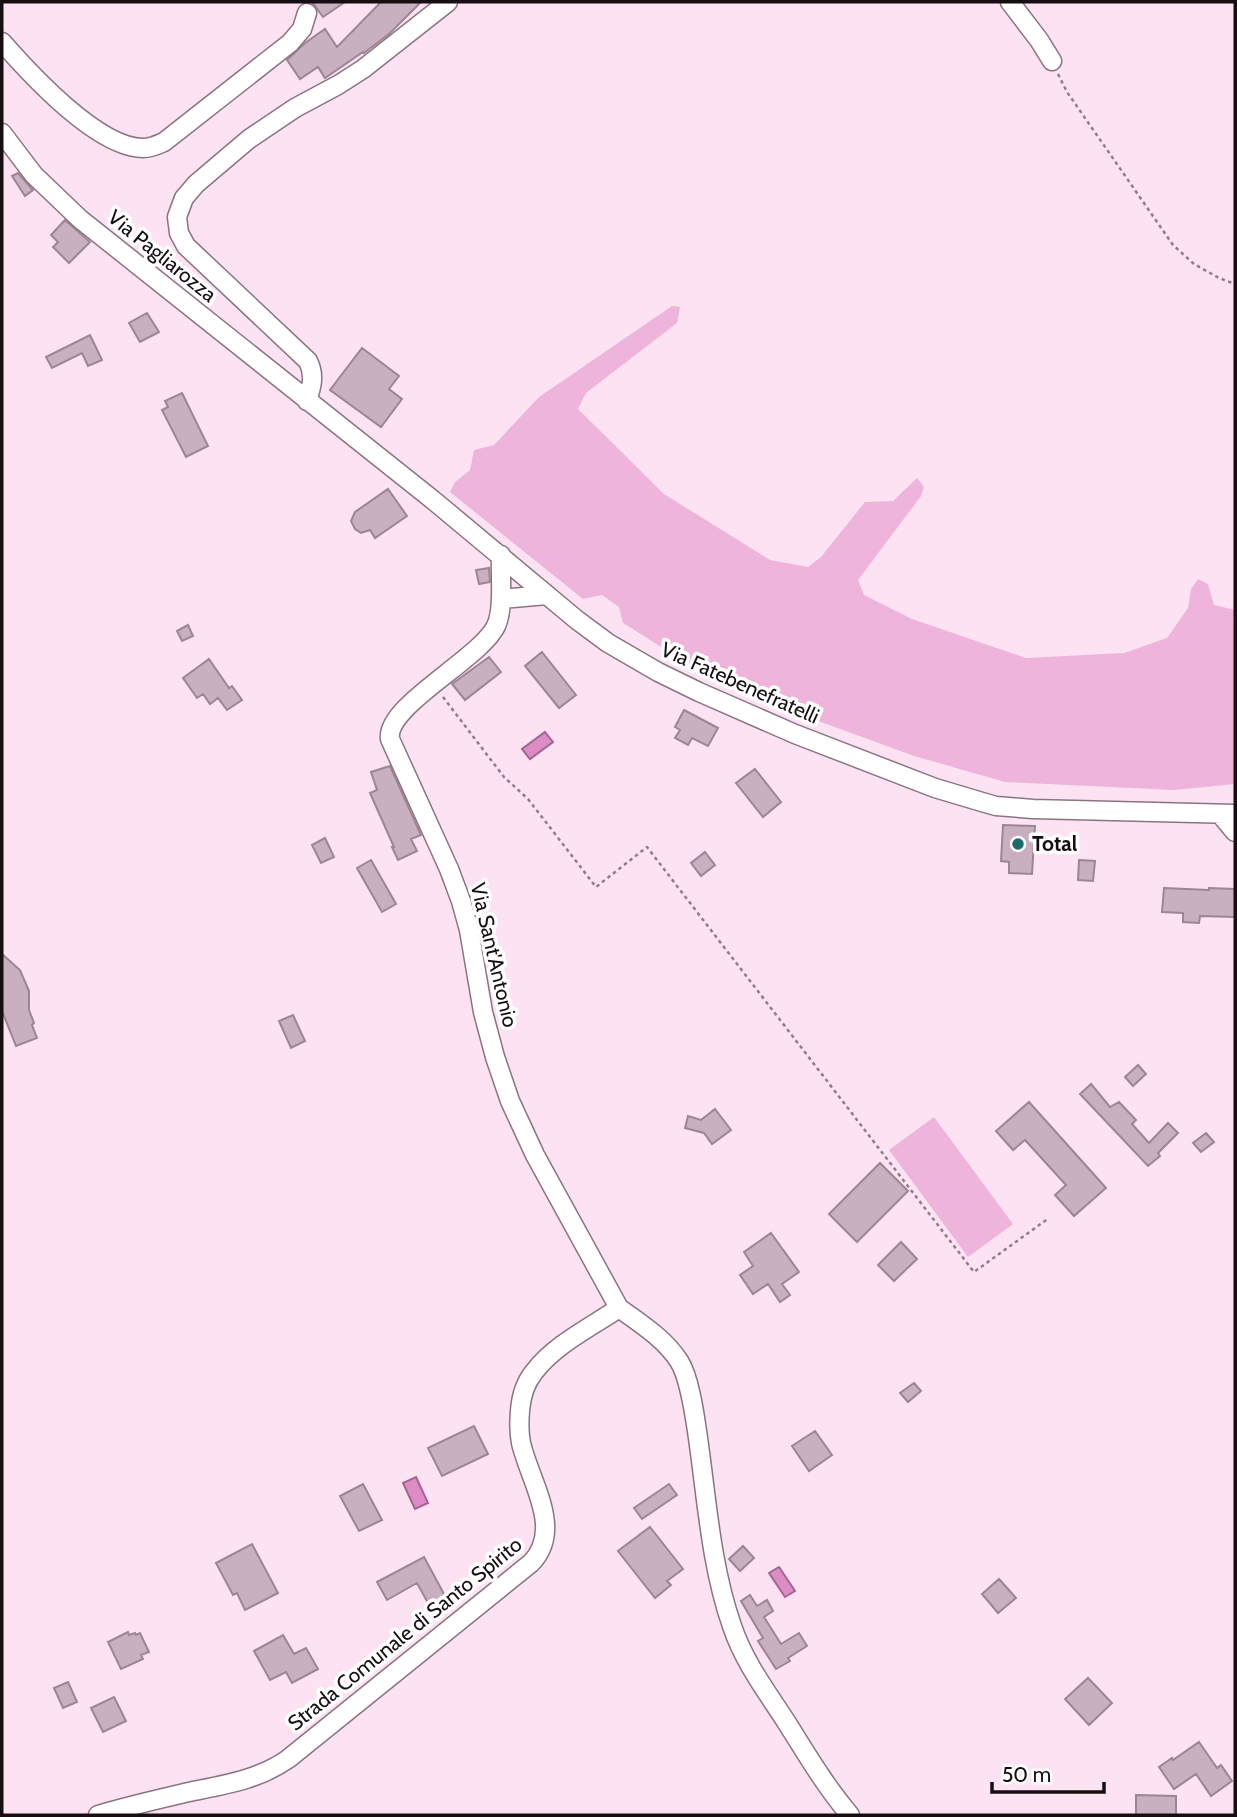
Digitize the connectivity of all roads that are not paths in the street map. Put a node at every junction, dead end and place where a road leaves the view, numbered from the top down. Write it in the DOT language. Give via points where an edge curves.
graph roads {
  1 [pos="448,2"];
  2 [pos="1010,2"];
  3 [pos="307,13"];
  4 [pos="2,42"];
  5 [pos="1052,61"];
  6 [pos="2,133"];
  7 [pos="307,401"];
  8 [pos="501,555"];
  9 [pos="547,596"];
  10 [pos="501,599"];
  11 [pos="1228,814"];
  12 [pos="1235,832"];
  13 [pos="619,1308"];
  14 [pos="98,1815"];
  15 [pos="850,1815"];
  1 -- 7 [label="street" via="357,73 240,145 191,190 178,211 178,228 186,246 308,361 313,380"];
  2 -- 5 [label="street"];
  3 -- 4 [label="street" via="302,29 284,48 164,142 144,148 123,144 74,113"];
  6 -- 7 [label="street, Via Pagliarozza" via="34,175 73,212"];
  7 -- 8 [label="street, Via Fatebenefratelli"];
  8 -- 9 [label="street, Via Fatebenefratelli"];
  8 -- 10 [label="street, Via Sant'Antonio"];
  9 -- 10 [label="street"];
  9 -- 11 [label="street, Via Fatebenefratelli" via="608,643 678,683 935,788 1011,808"];
  10 -- 13 [label="street, Via Sant'Antonio" via="498,620 488,638 407,707 389,732 390,739 461,901 483,1012 510,1101"];
  11 -- 12 [label="street"];
  13 -- 14 [label="street, Strada Comunale di Santo Spirito" via="553,1351 524,1390 520,1439 546,1524 544,1546 531,1563 272,1769 241,1781"];
  13 -- 15 [label="street" via="665,1344 683,1369 716,1565 733,1628 752,1670"];
}
